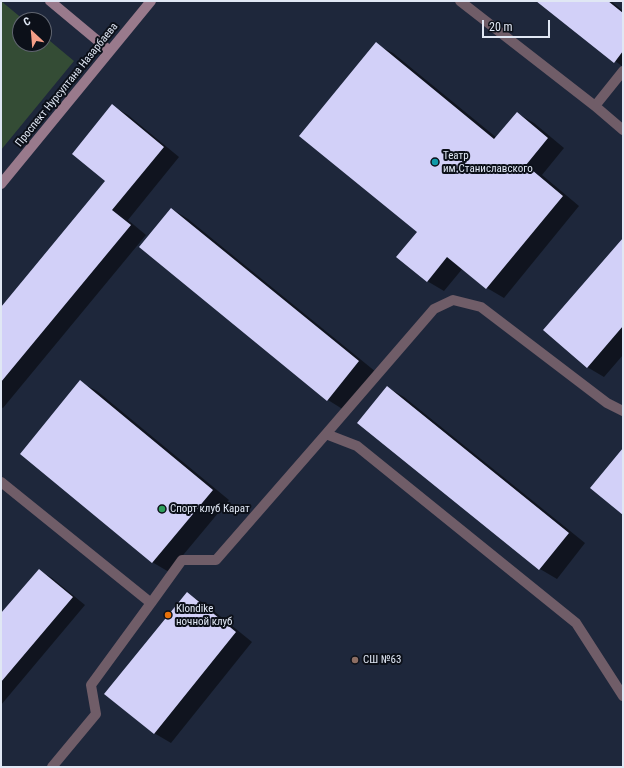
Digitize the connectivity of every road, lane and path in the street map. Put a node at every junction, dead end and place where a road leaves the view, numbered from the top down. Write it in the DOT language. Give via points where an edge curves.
graph roads {
  1 [pos="50,1"];
  2 [pos="151,1"];
  3 [pos="460,1"];
  4 [pos="110,51"];
  5 [pos="623,70"];
  6 [pos="595,106"];
  7 [pos="623,130"];
  8 [pos="1,184"];
  9 [pos="623,411"];
  10 [pos="326,434"];
  11 [pos="1,482"];
  12 [pos="151,603"];
  13 [pos="623,696"];
  14 [pos="52,767"];
  1 -- 4 [label="main road"];
  2 -- 4 [label="main road, Проспект Нурсултана Назарбаева"];
  3 -- 6 [label="lane"];
  4 -- 8 [label="main road, Проспект Нурсултана Назарбаева"];
  5 -- 6 [label="lane"];
  6 -- 7 [label="lane"];
  9 -- 10 [label="lane" via="607,403 481,307 453,300 434,309"];
  10 -- 12 [label="lane" via="216,560 182,560"];
  10 -- 13 [label="lane" via="357,446 576,623"];
  11 -- 12 [label="lane"];
  12 -- 14 [label="lane" via="91,684 96,714"];
}
